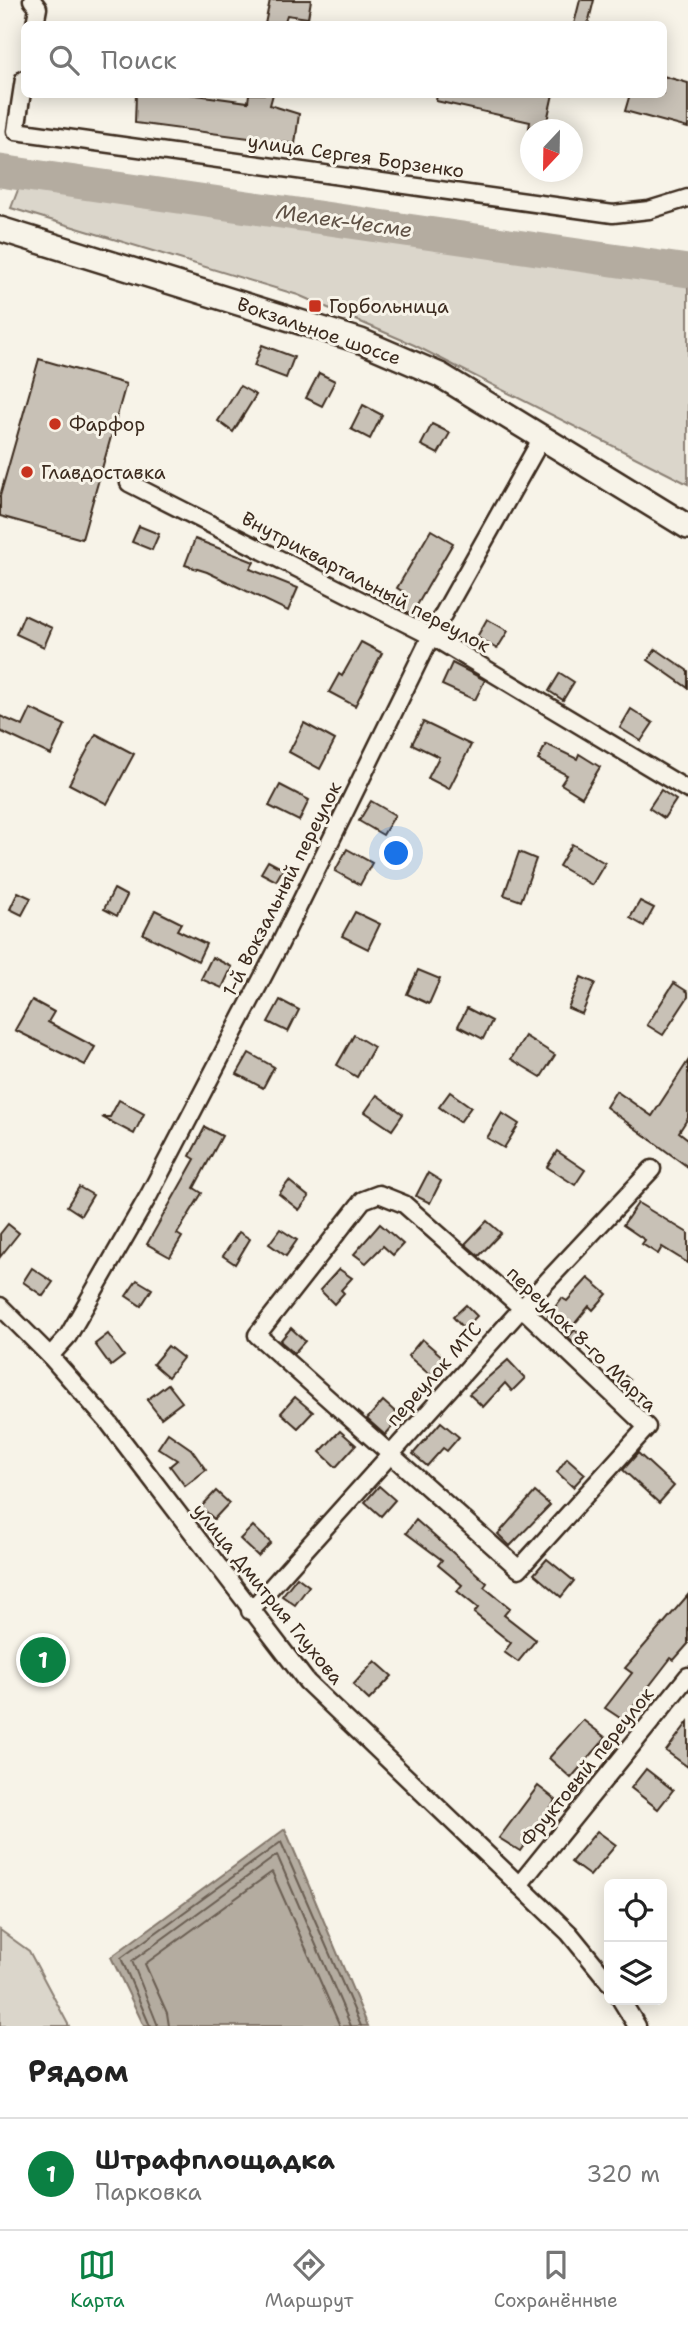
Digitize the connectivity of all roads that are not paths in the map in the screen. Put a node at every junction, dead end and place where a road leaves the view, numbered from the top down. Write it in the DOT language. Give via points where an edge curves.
graph roads {
  1 [pos="32,0"];
  2 [pos="36,21"];
  3 [pos="21,98"];
  4 [pos="688,198"];
  5 [pos="0,229"];
  6 [pos="543,436"];
  7 [pos="129,483"];
  8 [pos="688,527"];
  9 [pos="432,636"];
  10 [pos="688,790"];
  11 [pos="652,1169"];
  12 [pos="0,1306"];
  13 [pos="522,1308"];
  14 [pos="50,1356"];
  15 [pos="391,1452"];
  16 [pos="250,1611"];
  17 [pos="688,1676"];
  18 [pos="519,1885"];
  19 [pos="604,1976"];
  20 [pos="624,2005"];
  21 [pos="637,2026"];
  1 -- 2 [label="street" via="38,8"];
  3 -- 4 [label="street, улица Сергея Борзенко" via="16,131 613,214 649,210"];
  5 -- 6 [label="main road, Вокзальное шоссе" via="361,341 440,375"];
  6 -- 8 [label="main road, Вокзальное шоссе"];
  6 -- 9 [label="street, 1-й Вокзальный переулок"];
  7 -- 9 [label="street, Внутриквартальный переулок"];
  9 -- 10 [label="street, Внутриквартальный переулок"];
  9 -- 14 [label="street, 1-й Вокзальный переулок" via="156,1183 68,1336"];
  11 -- 13 [label="street, переулок МТС"];
  12 -- 14 [label="street, улица Дмитрия Глухова"];
  13 -- 15 [label="street, переулок МТС"];
  13 -- 15 [label="street, переулок 8-го Марта" via="647,1427 519,1569"];
  13 -- 15 [label="street, переулок 8-го Марта" via="404,1204 379,1194 363,1200 257,1335"];
  14 -- 16 [label="street, улица Дмитрия Глухова" via="109,1423"];
  15 -- 16 [label="street, переулок МТС"];
  16 -- 18 [label="street, улица Дмитрия Глухова" via="307,1682"];
  17 -- 18 [label="street, Фруктовый переулок"];
  18 -- 19 [label="street, улица Дмитрия Глухова" via="569,1933"];
  20 -- 21 [label="street"];
}
